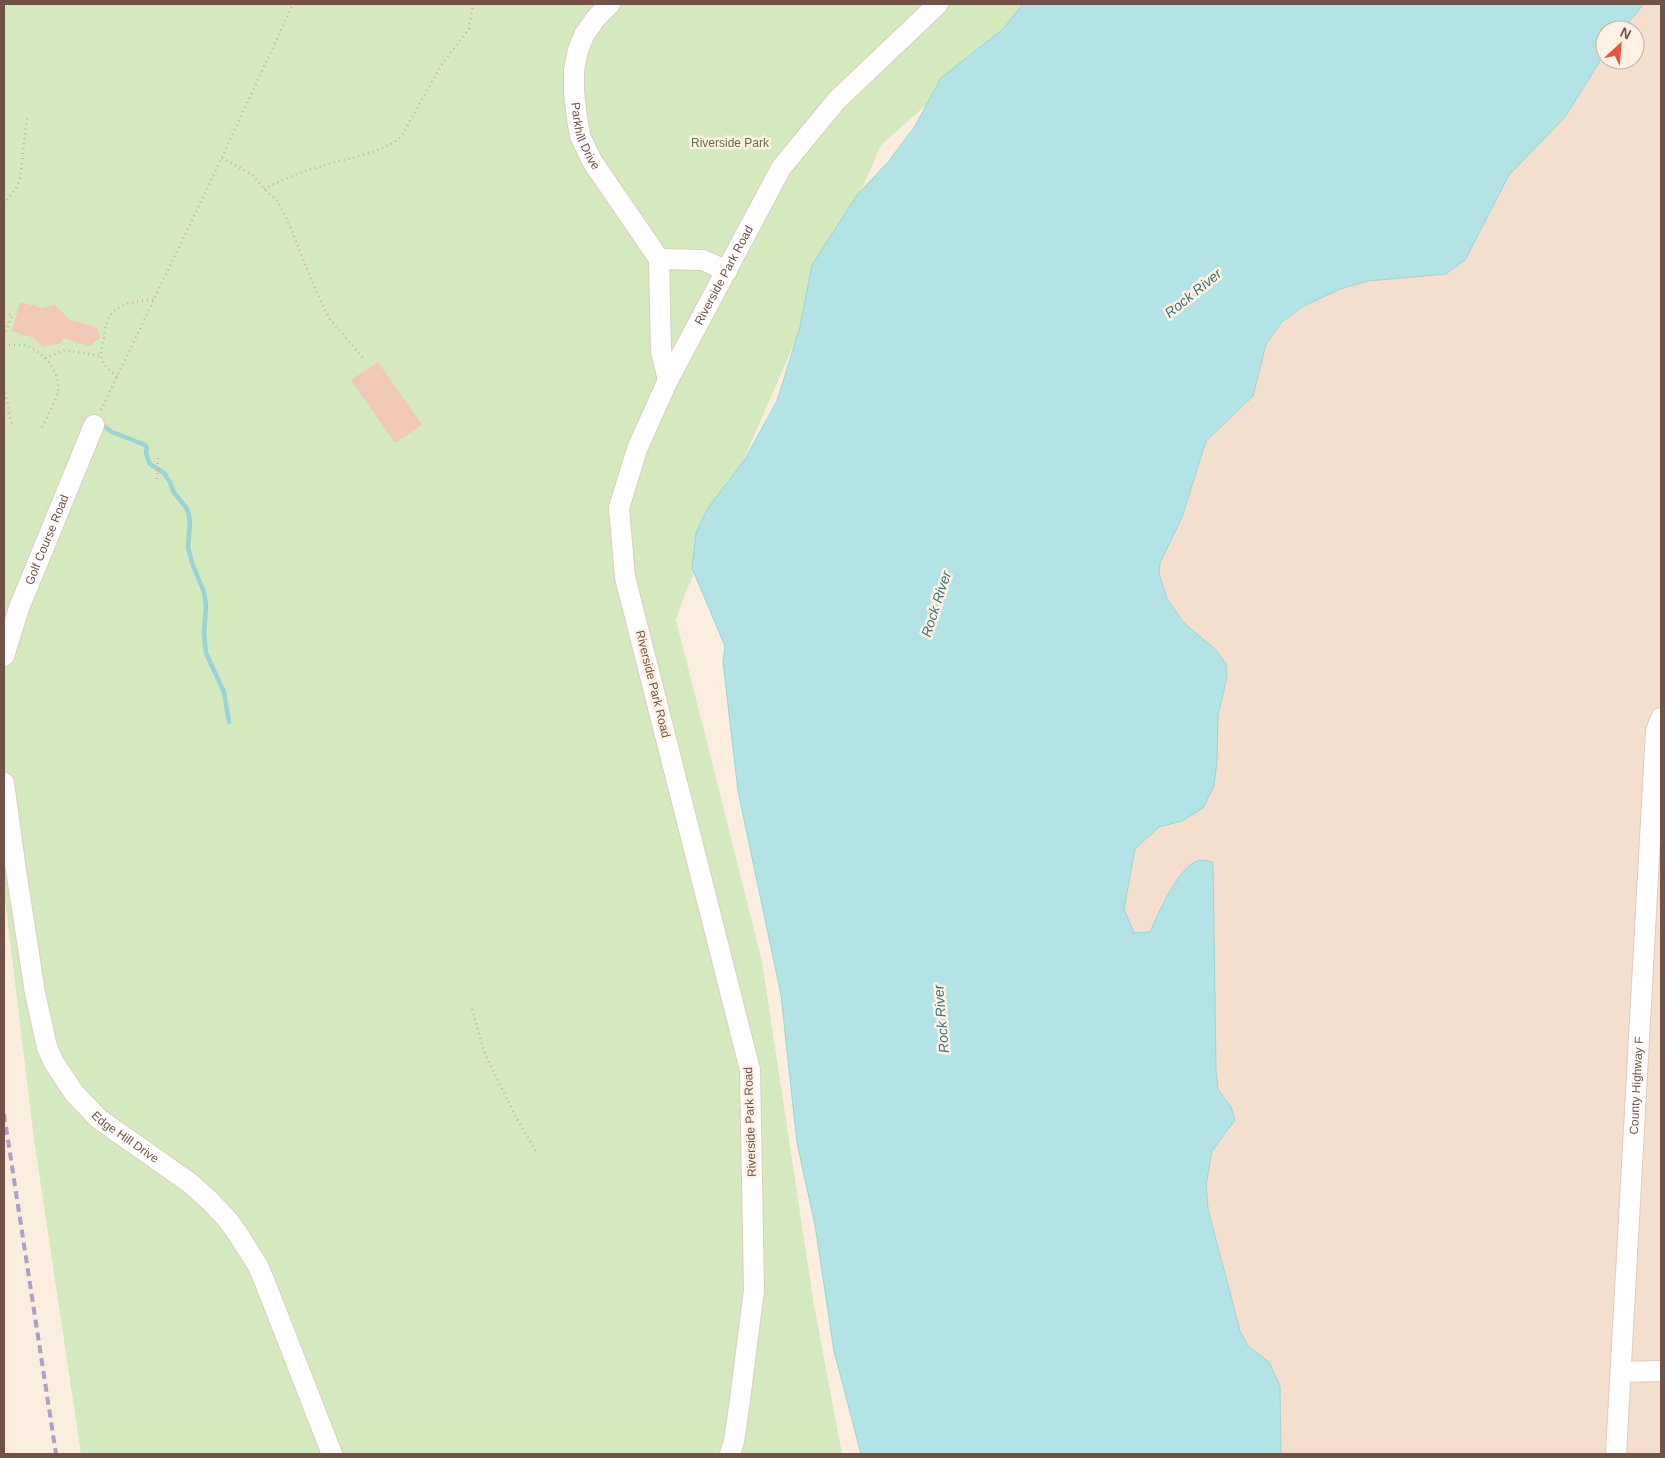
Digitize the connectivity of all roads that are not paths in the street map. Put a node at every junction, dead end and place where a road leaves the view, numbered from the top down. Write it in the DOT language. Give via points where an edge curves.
graph roads {
  1 [pos="610,4"];
  2 [pos="938,4"];
  3 [pos="659,259"];
  4 [pos="727,271"];
  5 [pos="668,380"];
  6 [pos="94,425"];
  7 [pos="4,656"];
  8 [pos="1661,718"];
  9 [pos="4,783"];
  10 [pos="10,871"];
  11 [pos="1661,1371"];
  12 [pos="1621,1372"];
  13 [pos="332,1454"];
  14 [pos="730,1454"];
  15 [pos="1616,1454"];
  1 -- 3 [label="street, Parkhill Drive" via="584,34 578,50 574,92 580,136 592,161"];
  2 -- 4 [label="street, Riverside Park Road" via="837,100 781,168"];
  3 -- 4 [label="street" via="703,260"];
  3 -- 5 [label="street" via="661,351"];
  4 -- 5 [label="street, Riverside Park Road"];
  5 -- 14 [label="street, Riverside Park Road" via="637,449 619,508 625,577 750,1070 754,1290"];
  6 -- 7 [label="street, Golf Course Road" via="19,608"];
  8 -- 12 [label="street, County Highway F" via="1656,731"];
  9 -- 10 [label="street, Edge Hill Drive"];
  10 -- 13 [label="street, Edge Hill Drive" via="47,1047 53,1061 74,1093 99,1119 190,1183 238,1234 258,1266"];
  11 -- 12 [label="street"];
  12 -- 15 [label="street, County Highway F"];
}
